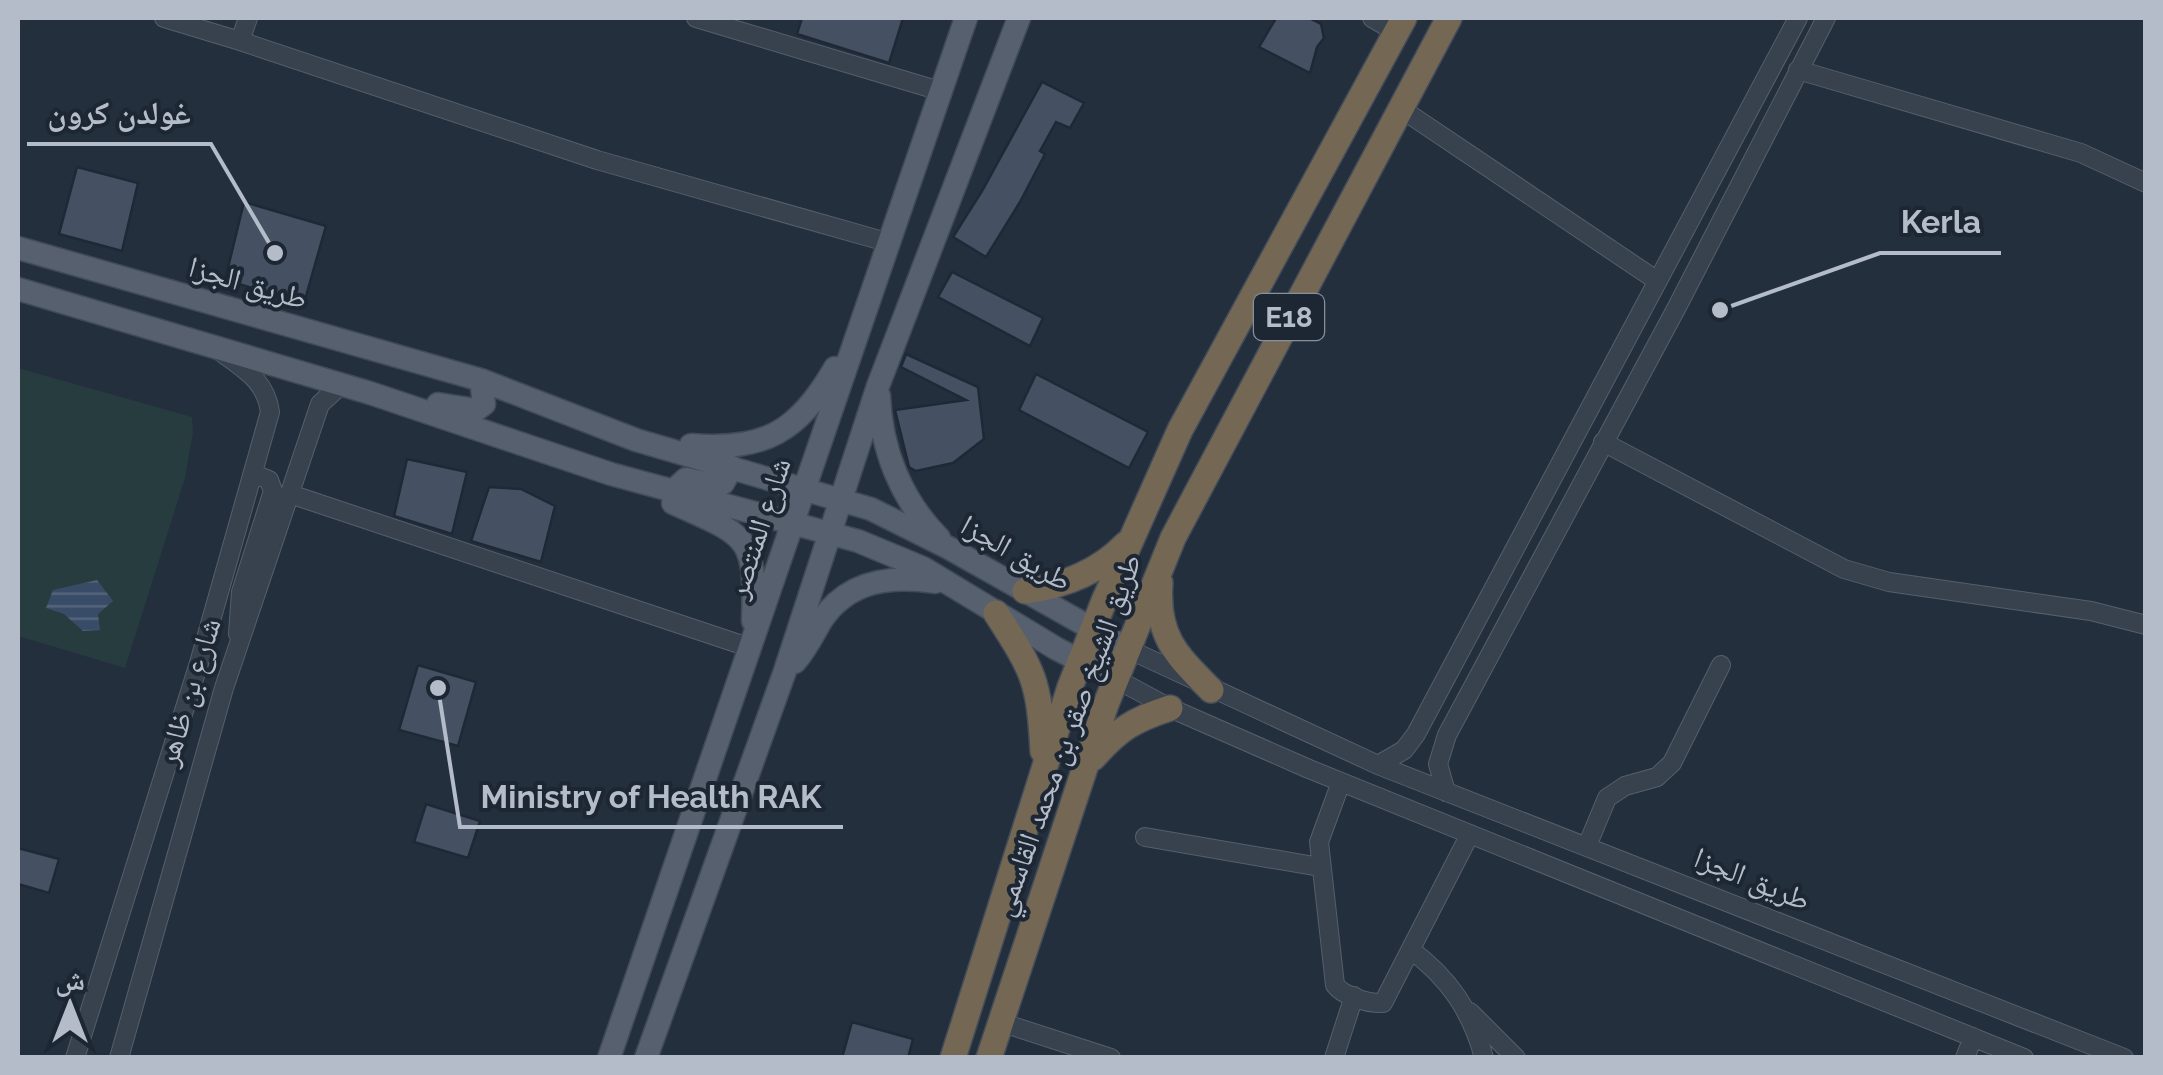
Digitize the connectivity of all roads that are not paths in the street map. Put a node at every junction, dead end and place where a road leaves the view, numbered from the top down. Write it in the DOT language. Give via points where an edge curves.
graph roads {
  1 [pos="164,18"];
  2 [pos="248,18"];
  3 [pos="696,18"];
  4 [pos="966,18"];
  5 [pos="1019,18"];
  6 [pos="1372,18"];
  7 [pos="1449,18"];
  8 [pos="1798,18"];
  9 [pos="1826,18"];
  10 [pos="1400,25"];
  11 [pos="240,41"];
  12 [pos="1798,70"];
  13 [pos="940,91"];
  14 [pos="1400,108"];
  15 [pos="2146,183"];
  16 [pos="890,242"];
  17 [pos="18,248"];
  18 [pos="1656,280"];
  19 [pos="18,288"];
  20 [pos="862,322"];
  21 [pos="212,346"];
  22 [pos="481,380"];
  23 [pos="342,384"];
  24 [pos="878,386"];
  25 [pos="370,392"];
  26 [pos="636,440"];
  27 [pos="1604,442"];
  28 [pos="732,466"];
  29 [pos="254,474"];
  30 [pos="611,474"];
  31 [pos="804,489"];
  32 [pos="673,491"];
  33 [pos="290,494"];
  34 [pos="840,500"];
  35 [pos="793,524"];
  36 [pos="829,533"];
  37 [pos="1136,533"];
  38 [pos="949,548"];
  39 [pos="1163,561"];
  40 [pos="949,584"];
  41 [pos="1025,591"];
  42 [pos="996,613"];
  43 [pos="2146,625"];
  44 [pos="1092,631"];
  45 [pos="239,645"];
  46 [pos="752,648"];
  47 [pos="1128,650"];
  48 [pos="1080,661"];
  49 [pos="1721,664"];
  50 [pos="785,671"];
  51 [pos="1116,679"];
  52 [pos="1211,690"];
  53 [pos="1438,693"];
  54 [pos="188,698"];
  55 [pos="1463,704"];
  56 [pos="1170,708"];
  57 [pos="1086,765"];
  58 [pos="1378,765"];
  59 [pos="1044,769"];
  60 [pos="1341,782"];
  61 [pos="1446,792"];
  62 [pos="184,824"];
  63 [pos="1470,834"];
  64 [pos="1145,837"];
  65 [pos="1587,846"];
  66 [pos="1320,867"];
  67 [pos="1411,950"];
  68 [pos="1354,996"];
  69 [pos="1466,1009"];
  70 [pos="1000,1022"];
  71 [pos="1973,1037"];
  72 [pos="74,1058"];
  73 [pos="118,1058"];
  74 [pos="609,1058"];
  75 [pos="646,1058"];
  76 [pos="953,1058"];
  77 [pos="989,1058"];
  78 [pos="1111,1058"];
  79 [pos="1334,1058"];
  80 [pos="1484,1058"];
  81 [pos="1516,1058"];
  82 [pos="1965,1058"];
  83 [pos="2024,1058"];
  84 [pos="2124,1058"];
  1 -- 11 [label="street"];
  2 -- 11 [label="street"];
  3 -- 13 [label="street"];
  4 -- 13 [label="main road, شارع المنتصر"];
  5 -- 24 [label="main road"];
  6 -- 10 [label="street"];
  7 -- 14 [label="highway, طريق الشيخ صقر بن محمد القاسمي / E18"];
  8 -- 18 [label="street"];
  9 -- 12 [label="street"];
  10 -- 37 [label="highway, طريق الشيخ صقر بن محمد القاسمي / E18" via="1180,430"];
  11 -- 16 [label="street" via="597,160"];
  12 -- 15 [label="street" via="2081,153"];
  12 -- 27 [label="street"];
  13 -- 16 [label="main road, شارع المنتصر"];
  14 -- 18 [label="street"];
  14 -- 39 [label="highway, طريق الشيخ صقر بن محمد القاسمي / E18"];
  16 -- 20 [label="main road, شارع المنتصر"];
  17 -- 22 [label="main road, طريق الجزا"];
  18 -- 53 [label="street"];
  19 -- 21 [label="main road, طريق الجزا"];
  20 -- 26 [label="main road" via="809,408 776,434 722,448"];
  20 -- 31 [label="main road, شارع المنتصر"];
  21 -- 23 [label="main road, طريق الجزا"];
  21 -- 29 [label="street, شارع بن ظاهر" via="262,383 268,395"];
  22 -- 25 [label="main road" via="486,396 476,410"];
  22 -- 26 [label="main road, طريق الجزا"];
  23 -- 25 [label="main road, طريق الجزا"];
  23 -- 33 [label="street, شارع بن ظاهر" via="320,404"];
  24 -- 34 [label="main road"];
  24 -- 38 [label="main road" via="894,470 917,512"];
  25 -- 30 [label="main road, طريق الجزا"];
  26 -- 28 [label="main road, طريق الجزا"];
  27 -- 43 [label="street" via="1844,570"];
  27 -- 55 [label="street"];
  28 -- 31 [label="main road, طريق الجزا"];
  28 -- 32 [label="main road" via="723,483 686,479"];
  29 -- 45 [label="street" via="270,480 274,491 239,601"];
  29 -- 54 [label="street, شارع بن ظاهر"];
  30 -- 32 [label="main road, طريق الجزا"];
  30 -- 46 [label="main road" via="743,540 753,564"];
  31 -- 34 [label="main road, طريق الجزا"];
  31 -- 35 [label="main road, شارع المنتصر"];
  32 -- 35 [label="main road, طريق الجزا"];
  33 -- 45 [label="street, شارع بن ظاهر"];
  33 -- 46 [label="street"];
  34 -- 36 [label="main road"];
  34 -- 38 [label="main road, طريق الجزا"];
  35 -- 36 [label="main road, طريق الجزا"];
  35 -- 46 [label="main road, شارع المنتصر"];
  36 -- 40 [label="main road, طريق الجزا" via="894,554"];
  36 -- 50 [label="main road"];
  37 -- 41 [label="highway" via="1079,577"];
  37 -- 44 [label="highway, طريق الشيخ صقر بن محمد القاسمي / E18"];
  38 -- 41 [label="main road, طريق الجزا"];
  39 -- 47 [label="highway, طريق الشيخ صقر بن محمد القاسمي / E18"];
  39 -- 52 [label="highway" via="1160,612 1167,641"];
  40 -- 42 [label="main road, طريق الجزا"];
  40 -- 50 [label="main road" via="894,578 856,588 832,608"];
  41 -- 44 [label="main road, طريق الجزا"];
  42 -- 48 [label="main road, طريق الجزا"];
  42 -- 59 [label="highway" via="1035,678"];
  44 -- 47 [label="main road, طريق الجزا"];
  44 -- 48 [label="highway, طريق الشيخ صقر بن محمد القاسمي / E18"];
  45 -- 62 [label="street, شارع بن ظاهر"];
  46 -- 74 [label="main road, شارع المنتصر"];
  47 -- 51 [label="highway, طريق الشيخ صقر بن محمد القاسمي / E18"];
  47 -- 52 [label="street, طريق الجزا"];
  48 -- 51 [label="main road, طريق الجزا"];
  48 -- 59 [label="highway, طريق الشيخ صقر بن محمد القاسمي / E18"];
  49 -- 65 [label="street" via="1672,763 1658,777 1607,798"];
  50 -- 75 [label="main road"];
  51 -- 56 [label="street, طريق الجزا"];
  51 -- 57 [label="highway, طريق الشيخ صقر بن محمد القاسمي / E18"];
  52 -- 58 [label="street, طريق الجزا"];
  53 -- 55 [label="street"];
  53 -- 58 [label="street" via="1404,750"];
  54 -- 62 [label="street" via="203,704 208,716 186,790"];
  54 -- 72 [label="street, شارع بن ظاهر"];
  55 -- 61 [label="street" via="1439,755"];
  56 -- 57 [label="highway" via="1116,732"];
  56 -- 60 [label="street, طريق الجزا"];
  57 -- 70 [label="highway, طريق الشيخ صقر بن محمد القاسمي / E18"];
  58 -- 61 [label="street, طريق الجزا"];
  59 -- 76 [label="highway, طريق الشيخ صقر بن محمد القاسمي / E18"];
  60 -- 63 [label="street, طريق الجزا"];
  60 -- 66 [label="street" via="1321,828"];
  61 -- 65 [label="street, طريق الجزا"];
  62 -- 73 [label="street, شارع بن ظاهر"];
  63 -- 67 [label="street"];
  63 -- 71 [label="street, طريق الجزا"];
  64 -- 66 [label="street"];
  65 -- 84 [label="street, طريق الجزا"];
  66 -- 68 [label="street" via="1334,985"];
  67 -- 68 [label="street" via="1382,1003"];
  67 -- 69 [label="street"];
  68 -- 79 [label="street"];
  69 -- 80 [label="street"];
  69 -- 81 [label="street"];
  70 -- 77 [label="highway, طريق الشيخ صقر بن محمد القاسمي / E18"];
  70 -- 78 [label="street"];
  71 -- 82 [label="street"];
  71 -- 83 [label="street, طريق الجزا"];
}
